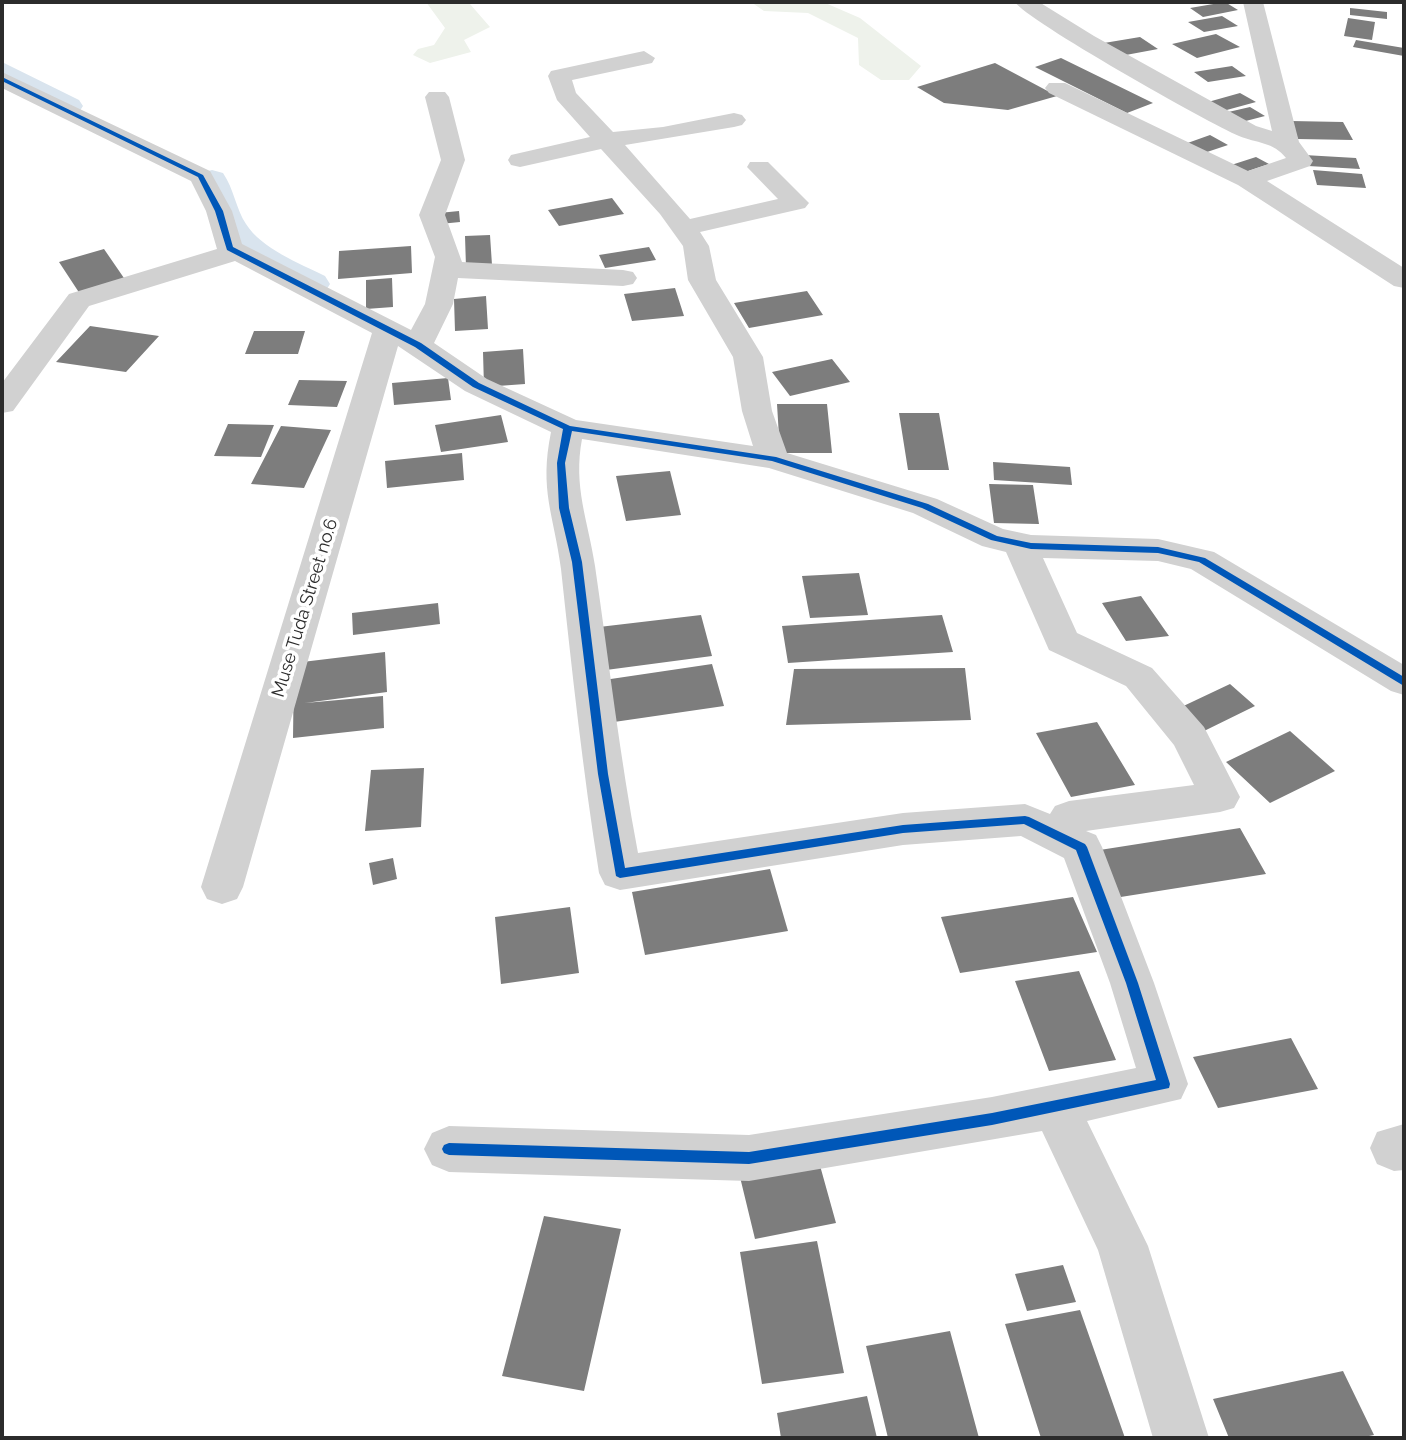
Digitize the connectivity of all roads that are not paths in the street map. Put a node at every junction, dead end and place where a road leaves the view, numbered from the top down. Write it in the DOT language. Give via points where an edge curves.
graph roads {
  1 [pos="1025,2"];
  2 [pos="1252,2"];
  3 [pos="644,58"];
  4 [pos="2,79"];
  5 [pos="1057,88"];
  6 [pos="437,97"];
  7 [pos="734,120"];
  8 [pos="608,140"];
  9 [pos="1287,143"];
  10 [pos="520,160"];
  11 [pos="759,167"];
  12 [pos="1247,180"];
  13 [pos="683,229"];
  14 [pos="237,252"];
  15 [pos="447,269"];
  16 [pos="623,278"];
  17 [pos="1404,280"];
  18 [pos="403,337"];
  19 [pos="2,404"];
  20 [pos="568,428"];
  21 [pos="773,460"];
  22 [pos="1020,544"];
  23 [pos="1404,682"];
  24 [pos="1064,839"];
  25 [pos="222,887"];
  26 [pos="1055,1107"];
  27 [pos="449,1149"];
  28 [pos="1181,1438"];
  1 -- 9 [label="street" via="1247,131"];
  2 -- 9 [label="street"];
  3 -- 8 [label="street" via="559,76 565,94"];
  4 -- 14 [label="street" via="201,176 219,211 230,248"];
  5 -- 12 [label="street"];
  6 -- 15 [label="street" via="453,160 432,215 449,257"];
  7 -- 8 [label="street"];
  8 -- 10 [label="street"];
  8 -- 13 [label="street"];
  9 -- 12 [label="street" via="1301,160"];
  11 -- 13 [label="street" via="796,203"];
  12 -- 17 [label="street"];
  13 -- 21 [label="street" via="696,246 702,280 748,357 757,411"];
  14 -- 18 [label="street"];
  14 -- 19 [label="street" via="79,300"];
  15 -- 16 [label="street"];
  15 -- 18 [label="street, Muse Tuda Street no.6" via="439,304"];
  18 -- 20 [label="street" via="476,385"];
  18 -- 25 [label="street, Muse Tuda Street no.6"];
  20 -- 21 [label="street"];
  20 -- 24 [label="street" via="561,463 564,508 577,562 620,873 903,829 1025,820"];
  21 -- 22 [label="street" via="925,506 994,538"];
  22 -- 23 [label="street" via="1158,550 1202,560"];
  22 -- 24 [label="street" via="1062,641 1139,677 1190,737 1220,797 1069,817"];
  24 -- 26 [label="street" via="1081,847 1164,1084"];
  26 -- 27 [label="street" via="748,1158"];
  26 -- 28 [label="street" via="1122,1246"];
}
